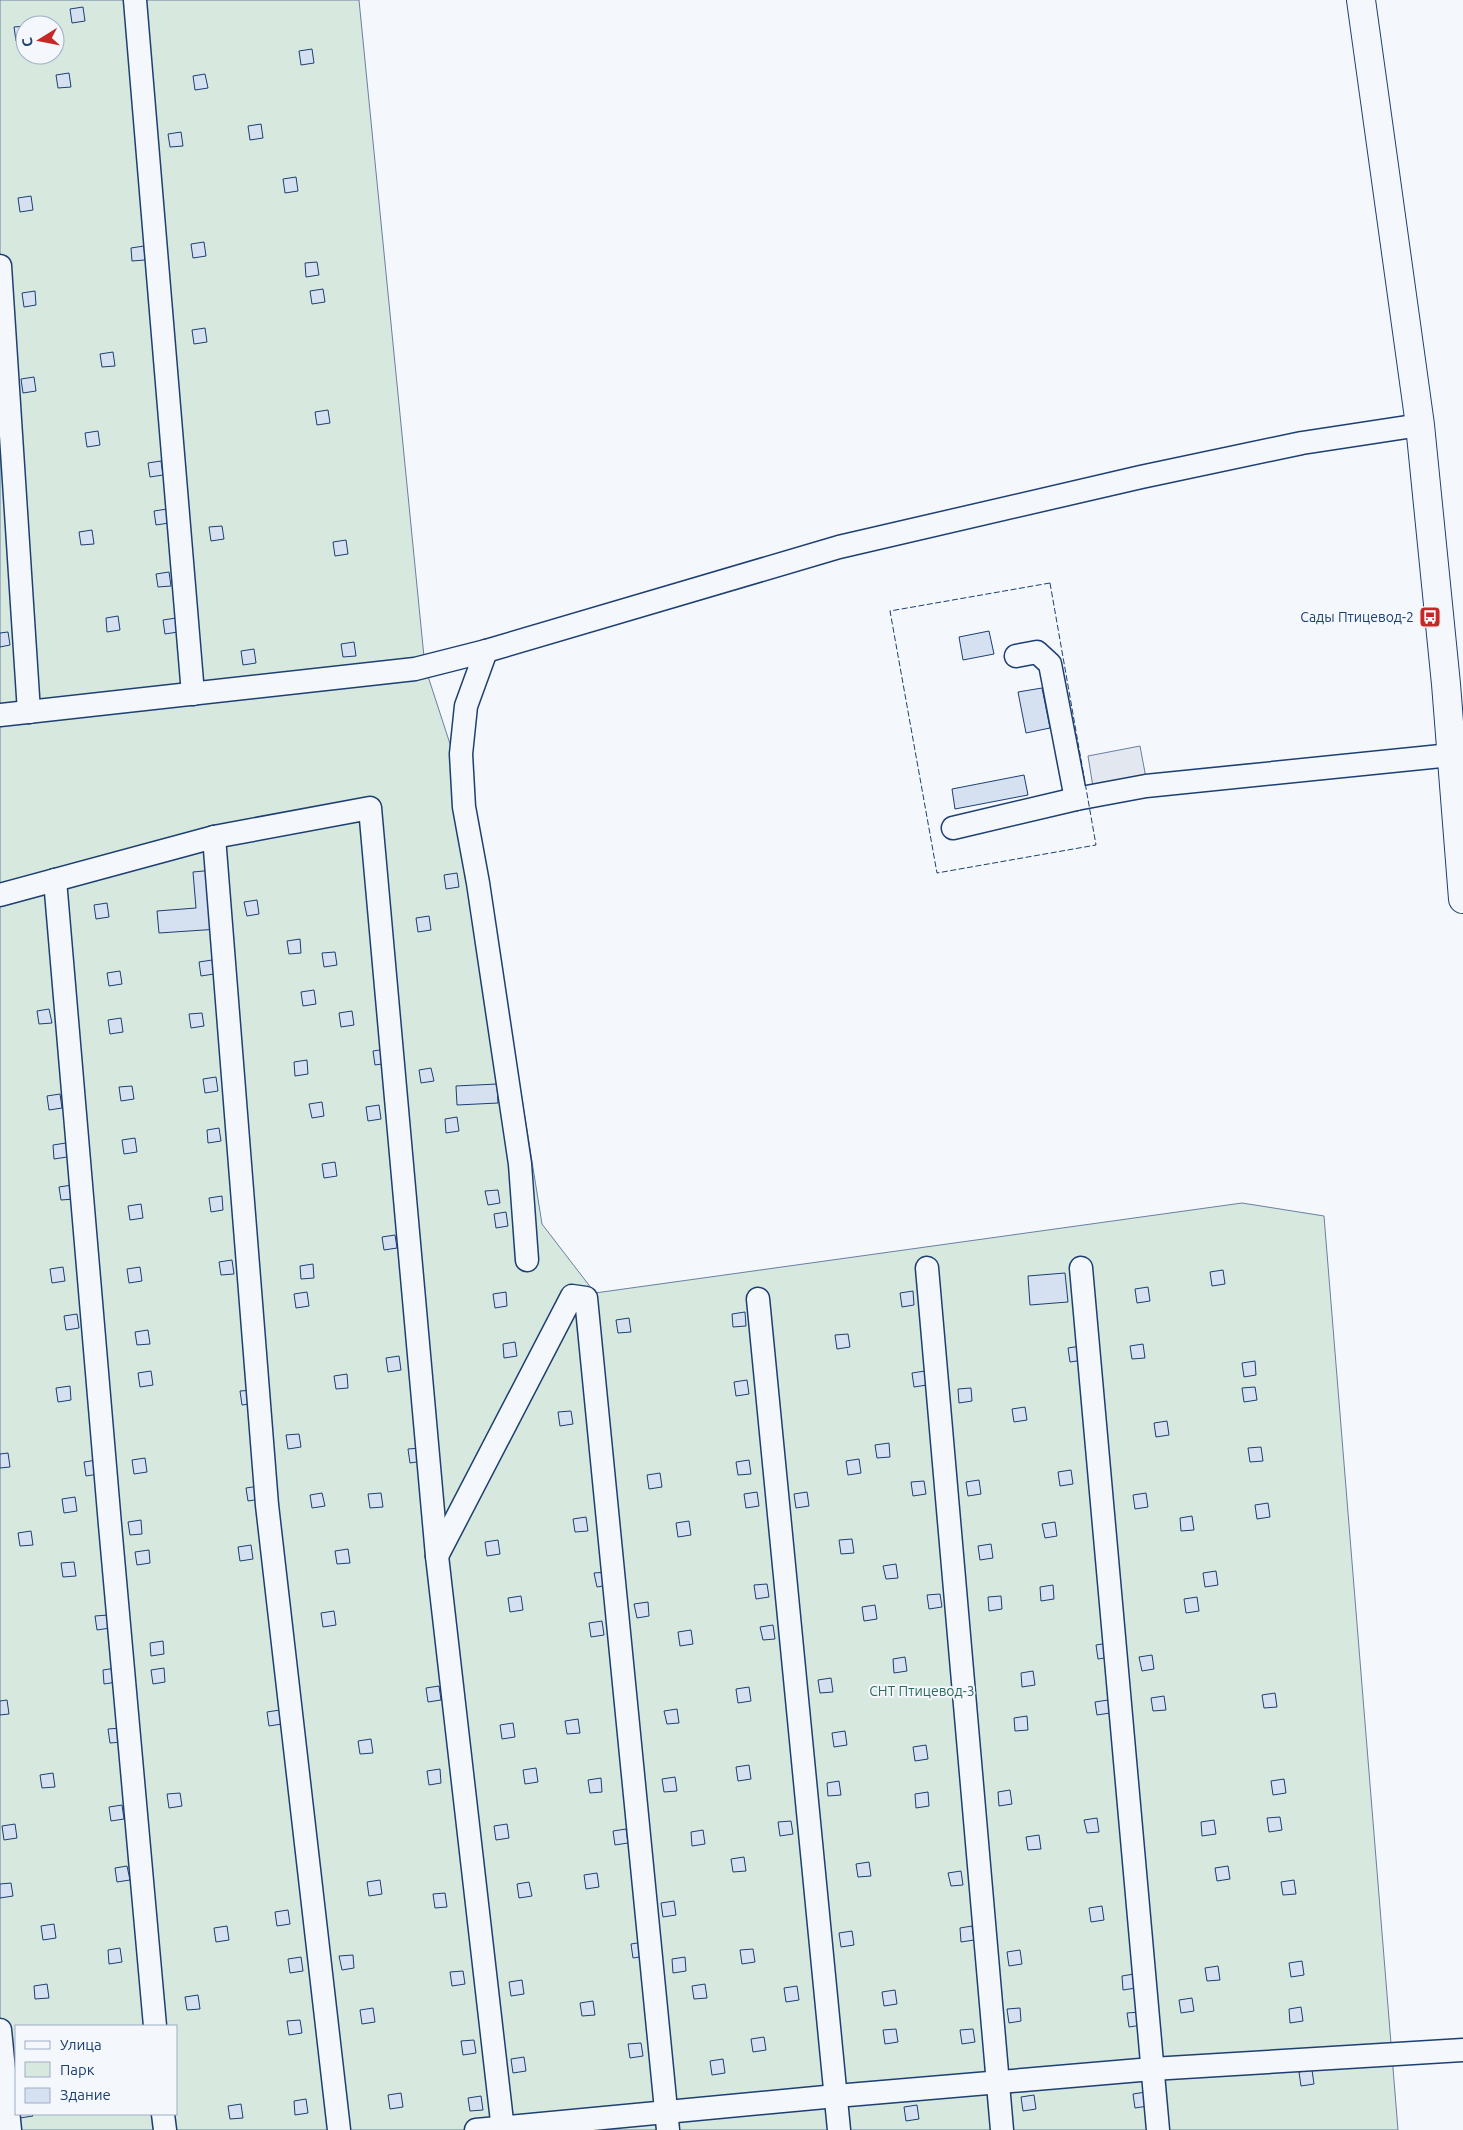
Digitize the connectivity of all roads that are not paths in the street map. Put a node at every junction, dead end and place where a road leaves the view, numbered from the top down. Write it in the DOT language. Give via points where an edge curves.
graph roads {
  1 [pos="135,0"];
  2 [pos="1361,0"];
  3 [pos="0,266"];
  4 [pos="1420,425"];
  5 [pos="486,651"];
  6 [pos="1016,656"];
  7 [pos="193,694"];
  8 [pos="29,712"];
  9 [pos="0,715"];
  10 [pos="1451,755"];
  11 [pos="1076,799"];
  12 [pos="1460,800"];
  13 [pos="953,828"];
  14 [pos="214,837"];
  15 [pos="55,880"];
  16 [pos="0,895"];
  17 [pos="1463,899"];
  18 [pos="527,1260"];
  19 [pos="926,1268"];
  20 [pos="1081,1268"];
  21 [pos="758,1299"];
  22 [pos="437,1556"];
  23 [pos="155,2025"];
  24 [pos="0,2030"];
  25 [pos="1463,2050"];
  26 [pos="1152,2070"];
  27 [pos="998,2083"];
  28 [pos="836,2096"];
  29 [pos="163,2115"];
  30 [pos="667,2121"];
  31 [pos="503,2129"];
  32 [pos="10,2130"];
  33 [pos="165,2130"];
  34 [pos="339,2130"];
  35 [pos="476,2130"];
  36 [pos="839,2130"];
  37 [pos="1002,2130"];
  38 [pos="1158,2130"];
  1 -- 7 [label="lane"];
  2 -- 4 [label="main road"];
  3 -- 8 [label="lane"];
  4 -- 5 [label="lane" via="1302,443 839,547"];
  4 -- 10 [label="main road"];
  5 -- 7 [label="lane" via="415,669"];
  5 -- 18 [label="lane" via="466,706 460,754 520,1164"];
  6 -- 11 [label="lane" via="1037,652 1050,664"];
  7 -- 8 [label="lane"];
  8 -- 9 [label="lane"];
  10 -- 11 [label="lane" via="1146,786"];
  10 -- 12 [label="main road"];
  11 -- 13 [label="lane"];
  12 -- 17 [label="main road"];
  14 -- 15 [label="lane"];
  14 -- 22 [label="lane" via="370,808"];
  14 -- 34 [label="lane" via="267,1505"];
  15 -- 16 [label="lane"];
  15 -- 23 [label="lane"];
  19 -- 27 [label="lane"];
  20 -- 26 [label="lane"];
  21 -- 28 [label="lane"];
  22 -- 30 [label="lane" via="572,1296 586,1298"];
  22 -- 31 [label="lane"];
  24 -- 32 [label="lane"];
  25 -- 26 [label="lane"];
  26 -- 27 [label="lane"];
  26 -- 38 [label="lane"];
  27 -- 28 [label="lane"];
  27 -- 37 [label="lane"];
  28 -- 30 [label="lane"];
  28 -- 36 [label="lane"];
  29 -- 33 [label="lane"];
  30 -- 31 [label="lane"];
  31 -- 35 [label="lane"];
}
